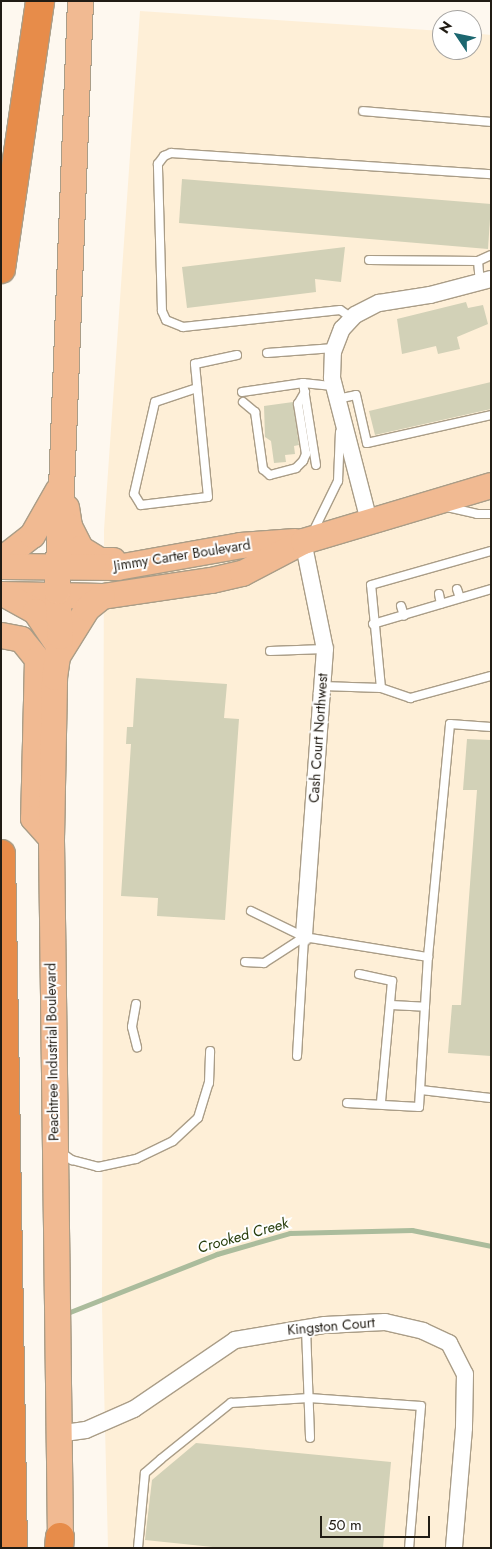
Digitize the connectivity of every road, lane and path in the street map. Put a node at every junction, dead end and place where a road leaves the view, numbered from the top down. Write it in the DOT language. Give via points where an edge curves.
graph roads {
  1 [pos="40,1"];
  2 [pos="80,1"];
  3 [pos="363,111"];
  4 [pos="491,122"];
  5 [pos="491,174"];
  6 [pos="491,255"];
  7 [pos="370,260"];
  8 [pos="478,262"];
  9 [pos="1,269"];
  10 [pos="485,281"];
  11 [pos="352,318"];
  12 [pos="334,348"];
  13 [pos="267,353"];
  14 [pos="237,355"];
  15 [pos="303,383"];
  16 [pos="197,388"];
  17 [pos="242,392"];
  18 [pos="305,392"];
  19 [pos="334,393"];
  20 [pos="243,402"];
  21 [pos="491,415"];
  22 [pos="340,420"];
  23 [pos="316,465"];
  24 [pos="61,482"];
  25 [pos="491,485"];
  26 [pos="428,502"];
  27 [pos="491,514"];
  28 [pos="369,521"];
  29 [pos="306,540"];
  30 [pos="240,545"];
  31 [pos="488,554"];
  32 [pos="58,567"];
  33 [pos="4,576"];
  34 [pos="456,589"];
  35 [pos="491,589"];
  36 [pos="439,594"];
  37 [pos="63,595"];
  38 [pos="102,596"];
  39 [pos="460,598"];
  40 [pos="420,600"];
  41 [pos="442,604"];
  42 [pos="401,606"];
  43 [pos="421,610"];
  44 [pos="404,616"];
  45 [pos="373,624"];
  46 [pos="1,635"];
  47 [pos="325,648"];
  48 [pos="270,651"];
  49 [pos="56,652"];
  50 [pos="491,676"];
  51 [pos="322,686"];
  52 [pos="381,688"];
  53 [pos="491,727"];
  54 [pos="51,838"];
  55 [pos="1,854"];
  56 [pos="251,911"];
  57 [pos="304,937"];
  58 [pos="428,957"];
  59 [pos="246,962"];
  60 [pos="359,974"];
  61 [pos="136,1004"];
  62 [pos="391,1006"];
  63 [pos="425,1007"];
  64 [pos="137,1047"];
  65 [pos="210,1051"];
  66 [pos="298,1056"];
  67 [pos="421,1090"];
  68 [pos="491,1098"];
  69 [pos="347,1103"];
  70 [pos="381,1103"];
  71 [pos="53,1147"];
  72 [pos="306,1328"];
  73 [pos="309,1398"];
  74 [pos="57,1434"];
  75 [pos="310,1438"];
  76 [pos="59,1542"];
  77 [pos="13,1548"];
  78 [pos="138,1548"];
  79 [pos="410,1548"];
  80 [pos="454,1548"];
  1 -- 9 [label="highway"];
  2 -- 24 [label="main road"];
  3 -- 4 [label="lane"];
  5 -- 11 [label="lane" via="181,154 164,156 158,164 162,311 166,320 182,327 340,310"];
  6 -- 8 [label="lane"];
  7 -- 8 [label="lane"];
  8 -- 10 [label="lane"];
  10 -- 11 [label="street" via="379,303"];
  11 -- 12 [label="street" via="342,329"];
  12 -- 13 [label="lane"];
  12 -- 19 [label="street"];
  14 -- 16 [label="lane" via="195,364"];
  15 -- 17 [label="lane"];
  15 -- 18 [label="lane"];
  15 -- 19 [label="lane"];
  16 -- 16 [label="lane" via="208,497 141,505 134,494 156,402"];
  18 -- 20 [label="lane" via="298,404 306,454 296,468 270,475 262,469 255,412"];
  18 -- 23 [label="lane"];
  19 -- 21 [label="lane" via="356,395 367,443"];
  19 -- 22 [label="street"];
  22 -- 28 [label="street"];
  22 -- 29 [label="lane" via="338,481 332,498"];
  24 -- 30 [label="main road" via="69,526 80,548 99,560 128,559 200,546"];
  24 -- 32 [label="main road, Peachtree Industrial Boulevard"];
  24 -- 33 [label="main road" via="32,535"];
  25 -- 26 [label="main road, Jimmy Carter Boulevard"];
  26 -- 27 [label="lane" via="477,514"];
  26 -- 28 [label="main road, Jimmy Carter Boulevard"];
  28 -- 29 [label="main road, Jimmy Carter Boulevard"];
  29 -- 30 [label="main road, Jimmy Carter Boulevard"];
  29 -- 38 [label="main road, Jimmy Carter Boulevard" via="242,574 182,586"];
  29 -- 47 [label="street, Cash Court Northwest"];
  30 -- 32 [label="main road, Jimmy Carter Boulevard" via="136,565"];
  31 -- 45 [label="lane" via="395,582 371,584"];
  32 -- 33 [label="main road, Jimmy Carter Boulevard"];
  32 -- 37 [label="main road, Peachtree Industrial Boulevard"];
  33 -- 37 [label="main road, Jimmy Carter Boulevard"];
  33 -- 49 [label="main road" via="35,612"];
  34 -- 39 [label="lane"];
  35 -- 39 [label="lane" via="474,590"];
  36 -- 41 [label="lane"];
  37 -- 38 [label="main road, Jimmy Carter Boulevard"];
  37 -- 49 [label="main road, Peachtree Industrial Boulevard"];
  38 -- 49 [label="main road" via="87,608"];
  39 -- 41 [label="lane"];
  40 -- 43 [label="lane"];
  41 -- 43 [label="lane"];
  42 -- 44 [label="lane"];
  43 -- 44 [label="lane"];
  44 -- 45 [label="lane"];
  45 -- 52 [label="lane"];
  46 -- 54 [label="main road" via="20,639 37,658 33,818"];
  47 -- 48 [label="lane"];
  47 -- 51 [label="street, Cash Court Northwest"];
  49 -- 54 [label="main road, Peachtree Industrial Boulevard"];
  50 -- 52 [label="lane" via="410,698"];
  51 -- 52 [label="lane"];
  51 -- 57 [label="street, Cash Court Northwest"];
  53 -- 58 [label="lane" via="450,724"];
  54 -- 71 [label="main road, Peachtree Industrial Boulevard"];
  55 -- 77 [label="highway"];
  56 -- 57 [label="lane"];
  57 -- 58 [label="lane"];
  57 -- 59 [label="lane" via="264,963"];
  57 -- 66 [label="lane"];
  58 -- 63 [label="lane"];
  60 -- 62 [label="lane" via="392,981"];
  61 -- 64 [label="lane" via="132,1027"];
  62 -- 63 [label="lane"];
  62 -- 70 [label="lane"];
  63 -- 67 [label="lane"];
  65 -- 71 [label="lane" via="209,1083 198,1118 173,1141 136,1159 98,1167 72,1160"];
  67 -- 68 [label="lane"];
  67 -- 70 [label="lane" via="419,1108"];
  69 -- 70 [label="lane"];
  71 -- 74 [label="main road, Peachtree Industrial Boulevard"];
  72 -- 73 [label="lane"];
  72 -- 74 [label="street, Kingston Court" via="235,1340 134,1409 86,1430"];
  72 -- 80 [label="street, Kingston Court" via="385,1322 422,1331 449,1343 465,1374"];
  73 -- 75 [label="lane"];
  73 -- 78 [label="lane" via="231,1403 145,1473"];
  73 -- 79 [label="lane" via="421,1406"];
  74 -- 76 [label="main road, Peachtree Industrial Boulevard"];
}
